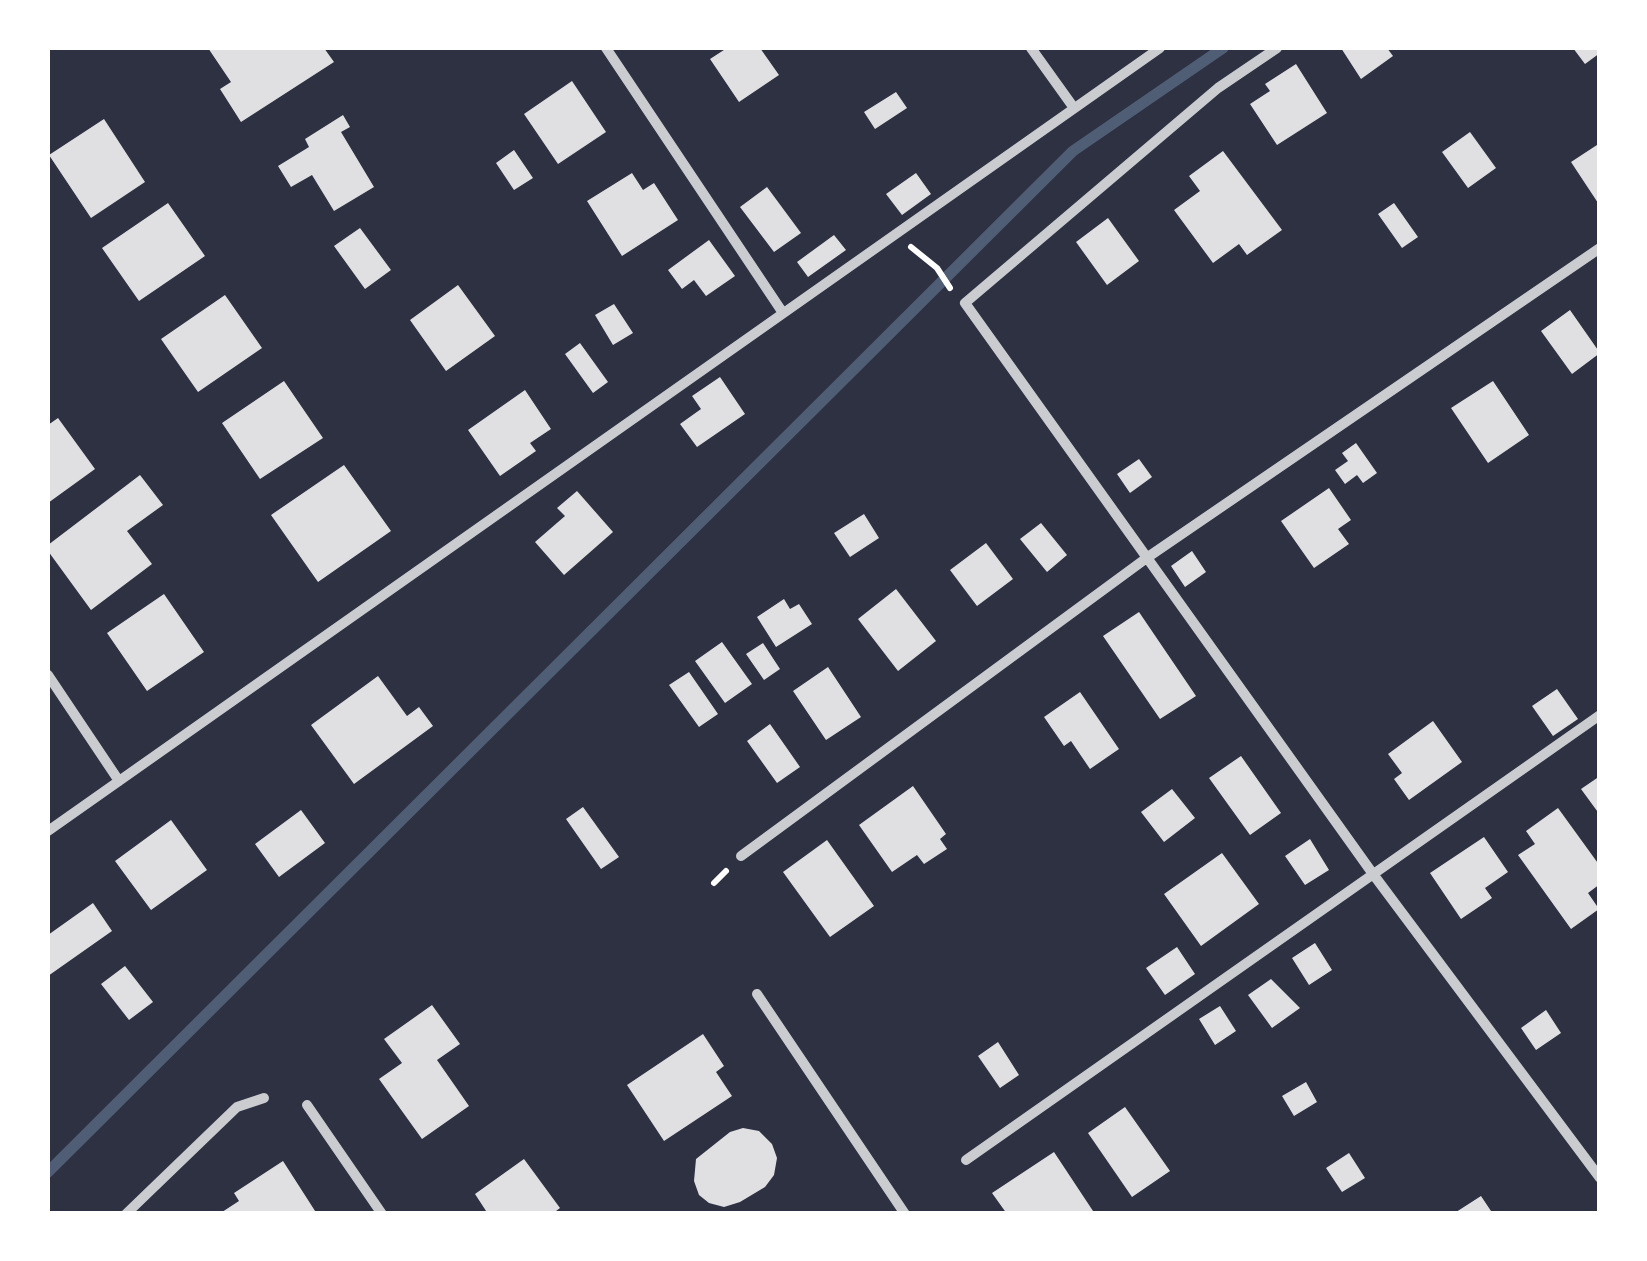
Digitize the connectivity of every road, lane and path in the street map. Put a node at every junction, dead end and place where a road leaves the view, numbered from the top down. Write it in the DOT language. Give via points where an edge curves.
graph roads {
  1 [pos="606,48"];
  2 [pos="1031,48"];
  3 [pos="1160,48"];
  4 [pos="1278,48"];
  5 [pos="1074,108"];
  6 [pos="1600,248"];
  7 [pos="937,268"];
  8 [pos="948,286"];
  9 [pos="783,313"];
  10 [pos="1148,557"];
  11 [pos="48,675"];
  12 [pos="1600,716"];
  13 [pos="119,780"];
  14 [pos="48,831"];
  15 [pos="741,856"];
  16 [pos="1374,874"];
  17 [pos="757,994"];
  18 [pos="264,1098"];
  19 [pos="308,1105"];
  20 [pos="966,1160"];
  21 [pos="1600,1178"];
  22 [pos="126,1214"];
  23 [pos="382,1214"];
  24 [pos="905,1214"];
  1 -- 9 [label="street"];
  2 -- 5 [label="street"];
  3 -- 5 [label="street"];
  4 -- 10 [label="street" via="1218,88 965,303"];
  5 -- 9 [label="street"];
  6 -- 10 [label="street"];
  7 -- 8 [label="path"];
  9 -- 13 [label="street"];
  10 -- 15 [label="street"];
  10 -- 16 [label="street"];
  11 -- 13 [label="street"];
  12 -- 16 [label="street"];
  13 -- 14 [label="street"];
  16 -- 20 [label="street"];
  16 -- 21 [label="street"];
  17 -- 24 [label="street"];
  18 -- 22 [label="street" via="237,1107"];
  19 -- 23 [label="street"];
}
